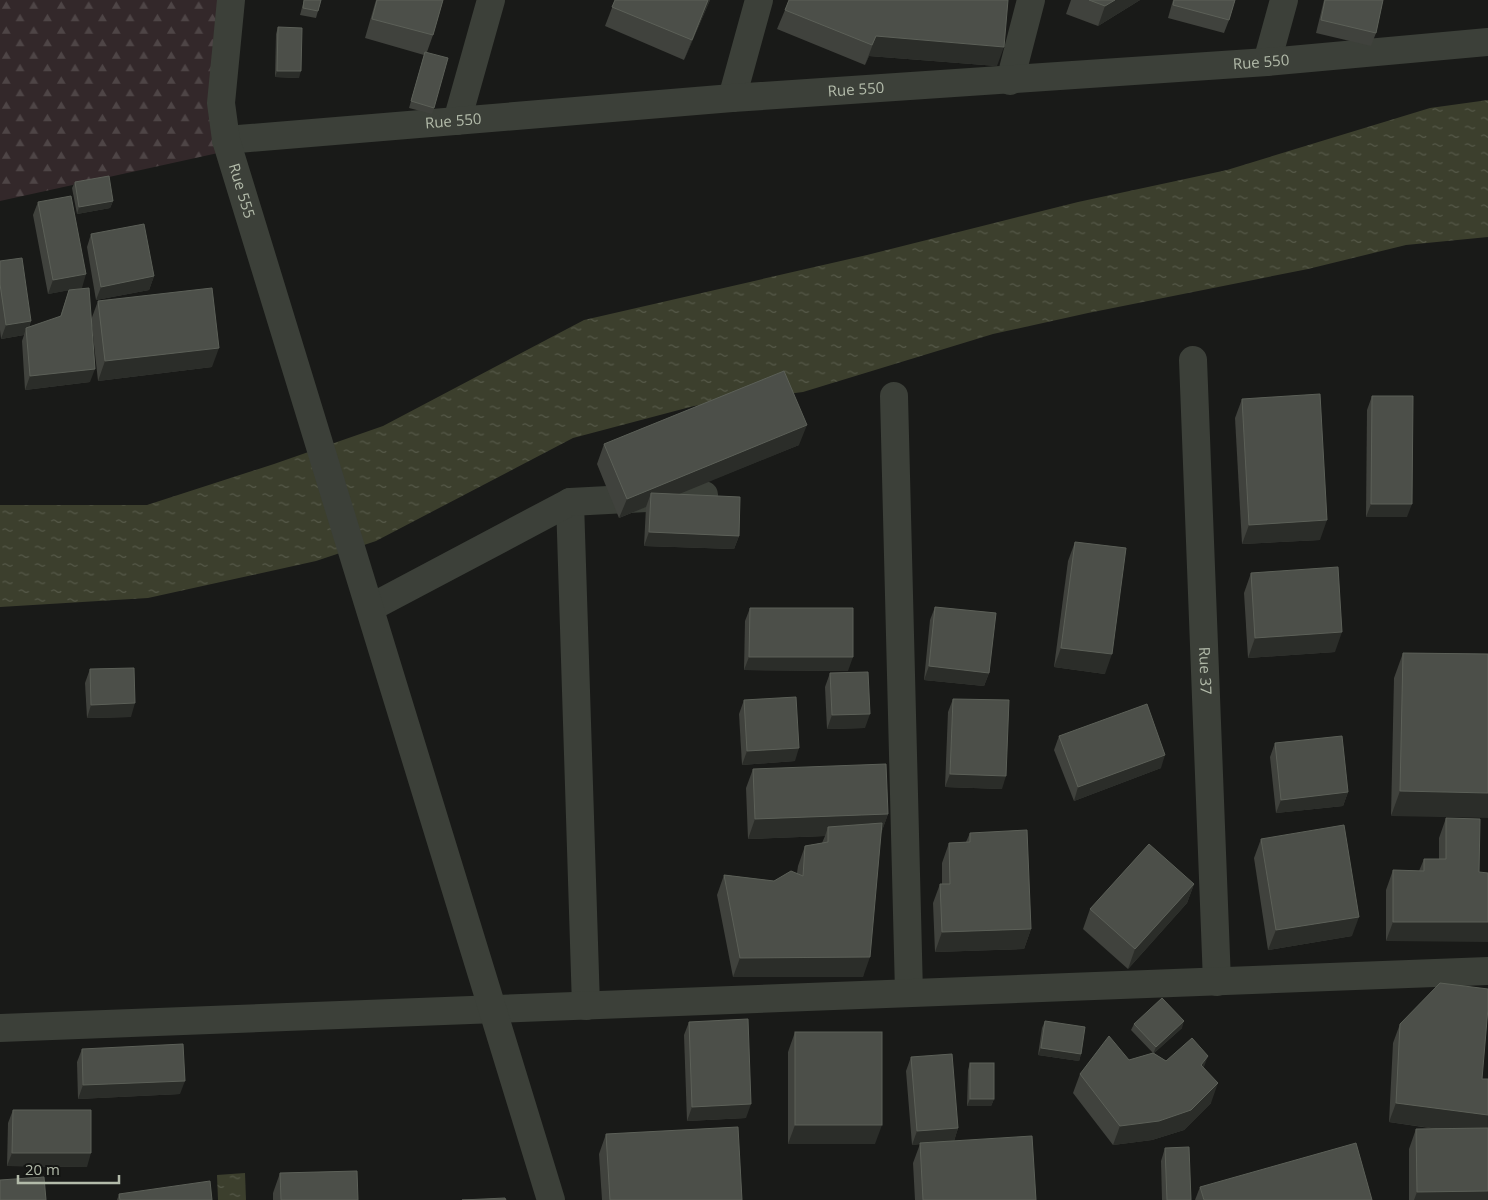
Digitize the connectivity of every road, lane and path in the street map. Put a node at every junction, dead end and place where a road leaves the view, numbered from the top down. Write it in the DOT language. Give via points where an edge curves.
graph roads {
  1 [pos="231,0"];
  2 [pos="491,0"];
  3 [pos="758,0"];
  4 [pos="1031,0"];
  5 [pos="1284,0"];
  6 [pos="1488,42"];
  7 [pos="1267,62"];
  8 [pos="1010,81"];
  9 [pos="732,98"];
  10 [pos="457,121"];
  11 [pos="226,140"];
  12 [pos="1193,360"];
  13 [pos="894,396"];
  14 [pos="704,494"];
  15 [pos="570,502"];
  16 [pos="370,608"];
  17 [pos="1488,971"];
  18 [pos="1217,982"];
  19 [pos="909,994"];
  20 [pos="586,1006"];
  21 [pos="493,1009"];
  22 [pos="0,1028"];
  23 [pos="551,1200"];
  1 -- 11 [label="street, Rue 555" via="221,103"];
  2 -- 10 [label="street"];
  3 -- 9 [label="street"];
  4 -- 8 [label="street"];
  5 -- 7 [label="street"];
  6 -- 7 [label="street, Rue 550"];
  7 -- 8 [label="street, Rue 550"];
  8 -- 9 [label="street, Rue 550"];
  9 -- 10 [label="street, Rue 550"];
  10 -- 11 [label="street, Rue 550"];
  11 -- 16 [label="street, Rue 555"];
  12 -- 18 [label="street, Rue 37"];
  13 -- 19 [label="street"];
  14 -- 15 [label="street"];
  15 -- 16 [label="street"];
  15 -- 20 [label="street"];
  16 -- 21 [label="street, Rue 555"];
  17 -- 18 [label="street"];
  18 -- 19 [label="street"];
  19 -- 20 [label="street"];
  20 -- 21 [label="street"];
  21 -- 22 [label="street"];
  21 -- 23 [label="street, Rue 555"];
}
